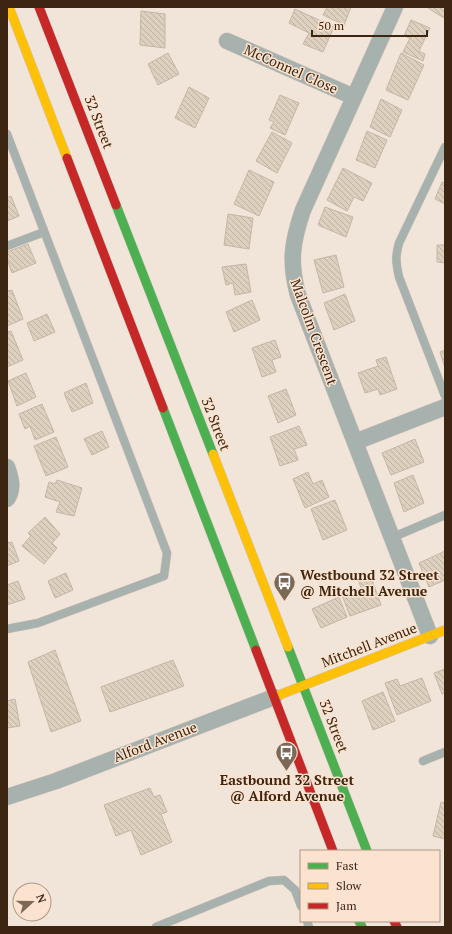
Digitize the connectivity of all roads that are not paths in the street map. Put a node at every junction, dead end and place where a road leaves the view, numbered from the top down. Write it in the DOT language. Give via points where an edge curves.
graph roads {
  1 [pos="9,7"];
  2 [pos="39,7"];
  3 [pos="395,7"];
  4 [pos="227,41"];
  5 [pos="354,97"];
  6 [pos="7,134"];
  7 [pos="445,147"];
  8 [pos="44,232"];
  9 [pos="7,246"];
  10 [pos="445,396"];
  11 [pos="445,407"];
  12 [pos="355,442"];
  13 [pos="7,467"];
  14 [pos="7,499"];
  15 [pos="445,516"];
  16 [pos="391,538"];
  17 [pos="7,629"];
  18 [pos="445,630"];
  19 [pos="430,636"];
  20 [pos="303,686"];
  21 [pos="274,697"];
  22 [pos="445,752"];
  23 [pos="423,761"];
  24 [pos="7,797"];
  25 [pos="333,850"];
  26 [pos="367,850"];
  27 [pos="300,903"];
  28 [pos="156,927"];
  1 -- 21 [label="main road"];
  2 -- 20 [label="main road, 32 Street"];
  3 -- 5 [label="street, Malcolm Crescent"];
  4 -- 5 [label="street, McConnel Close"];
  5 -- 12 [label="street, Malcolm Crescent" via="301,216 292,252 292,263 298,295"];
  6 -- 8 [label="lane"];
  7 -- 10 [label="lane" via="395,255 399,278"];
  8 -- 9 [label="lane"];
  8 -- 17 [label="lane" via="167,553 164,576 38,623"];
  11 -- 12 [label="street"];
  12 -- 16 [label="street, Malcolm Crescent"];
  13 -- 14 [label="street" via="12,482"];
  15 -- 16 [label="lane"];
  16 -- 19 [label="street, Malcolm Crescent"];
  18 -- 19 [label="main road, Mitchell Avenue"];
  19 -- 20 [label="main road, Mitchell Avenue"];
  20 -- 21 [label="main road, Alford Avenue"];
  20 -- 26 [label="main road, 32 Street"];
  21 -- 24 [label="street, Alford Avenue" via="56,781"];
  21 -- 25 [label="main road"];
  22 -- 23 [label="lane"];
  27 -- 28 [label="lane" via="295,890 284,880 269,880"];
}
